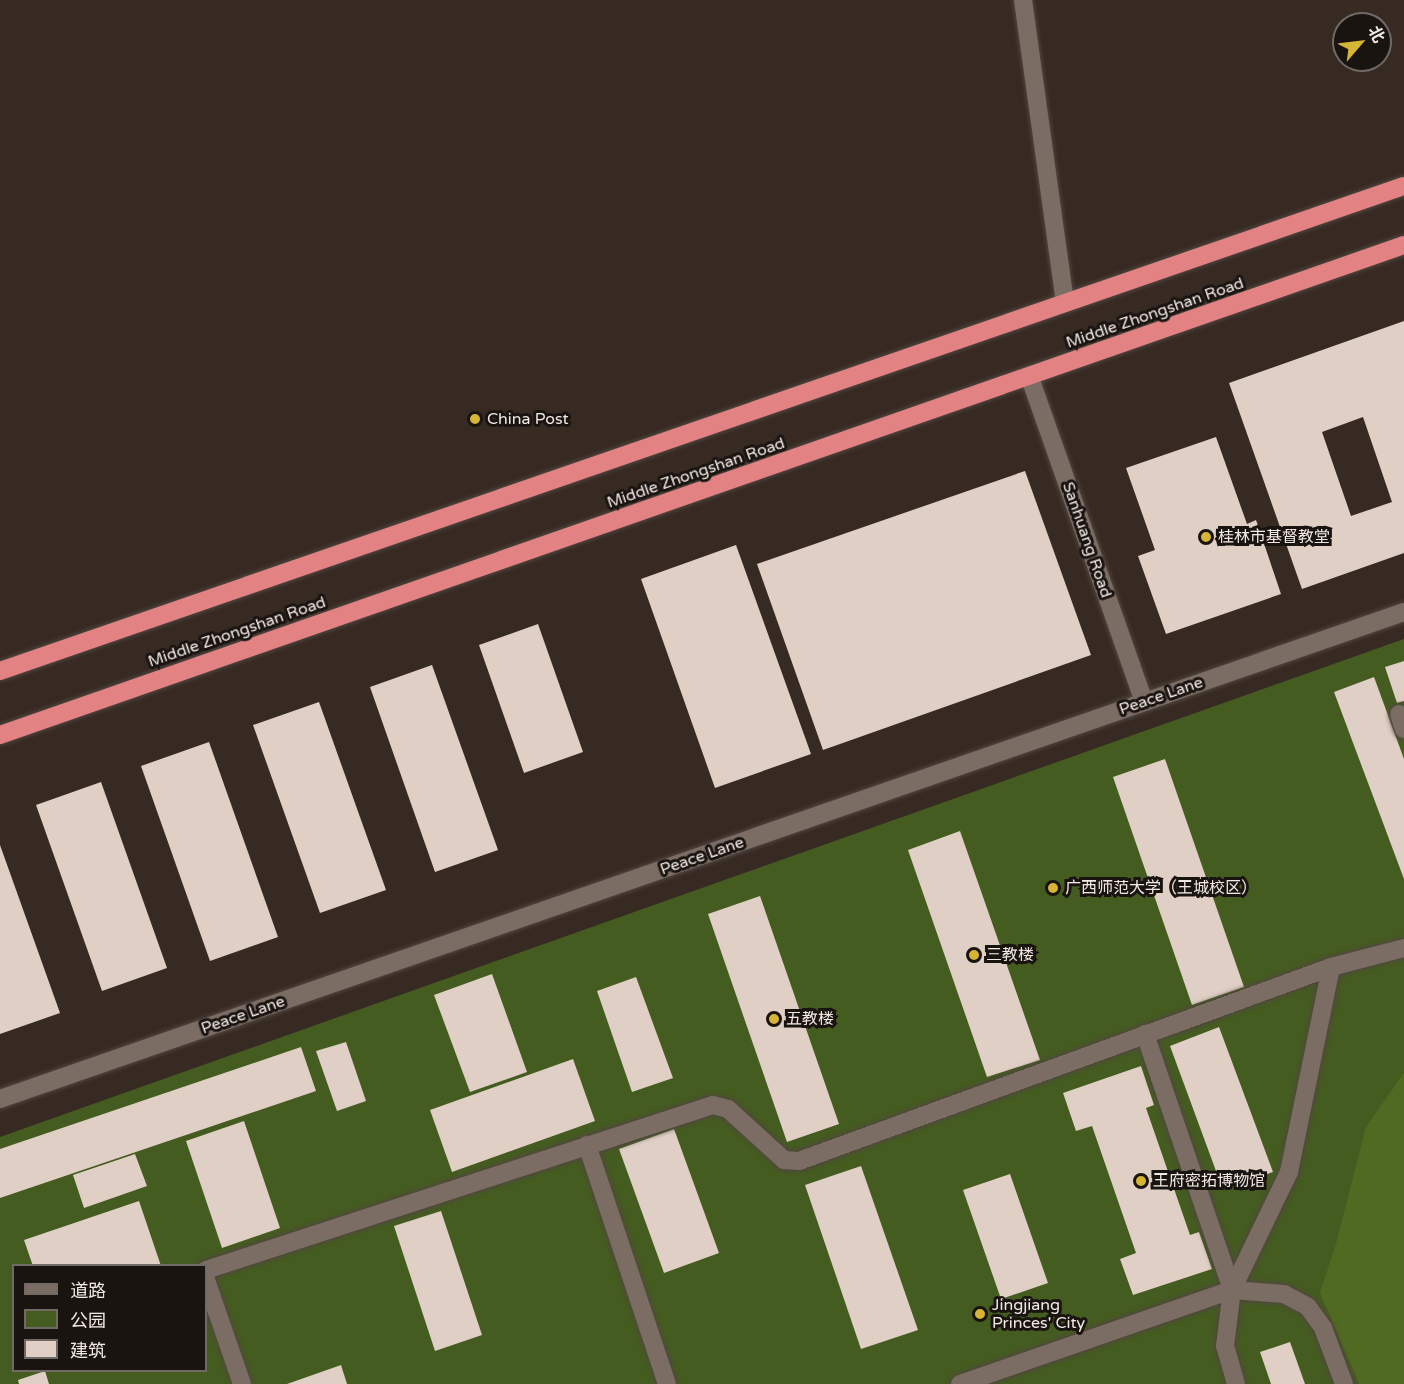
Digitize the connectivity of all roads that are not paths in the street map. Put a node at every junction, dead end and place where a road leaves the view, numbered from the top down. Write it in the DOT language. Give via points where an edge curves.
graph roads {
  1 [pos="1023,0"];
  2 [pos="1404,186"];
  3 [pos="1404,245"];
  4 [pos="1065,302"];
  5 [pos="1030,378"];
  6 [pos="1404,612"];
  7 [pos="0,671"];
  8 [pos="1144,702"];
  9 [pos="0,735"];
  10 [pos="1404,948"];
  11 [pos="1331,967"];
  12 [pos="1145,1035"];
  13 [pos="0,1100"];
  14 [pos="587,1145"];
  15 [pos="207,1270"];
  16 [pos="207,1283"];
  17 [pos="1232,1290"];
  18 [pos="242,1384"];
  19 [pos="667,1384"];
  20 [pos="960,1384"];
  21 [pos="1236,1384"];
  22 [pos="1344,1384"];
  1 -- 4 [label="street"];
  2 -- 4 [label="highway"];
  3 -- 5 [label="highway, Middle Zhongshan Road"];
  4 -- 7 [label="highway"];
  5 -- 8 [label="street, Sanhuang Road"];
  5 -- 9 [label="highway, Middle Zhongshan Road"];
  6 -- 8 [label="street, Peace Lane"];
  8 -- 13 [label="street, Peace Lane"];
  10 -- 11 [label="street"];
  11 -- 12 [label="street"];
  11 -- 17 [label="street" via="1289,1172"];
  12 -- 14 [label="street" via="799,1161 784,1160 730,1111 716,1104"];
  12 -- 17 [label="street"];
  14 -- 15 [label="street"];
  14 -- 19 [label="street"];
  16 -- 18 [label="street"];
  17 -- 20 [label="street"];
  17 -- 21 [label="street" via="1225,1346"];
  17 -- 22 [label="street" via="1284,1294 1308,1307 1323,1328"];
}
